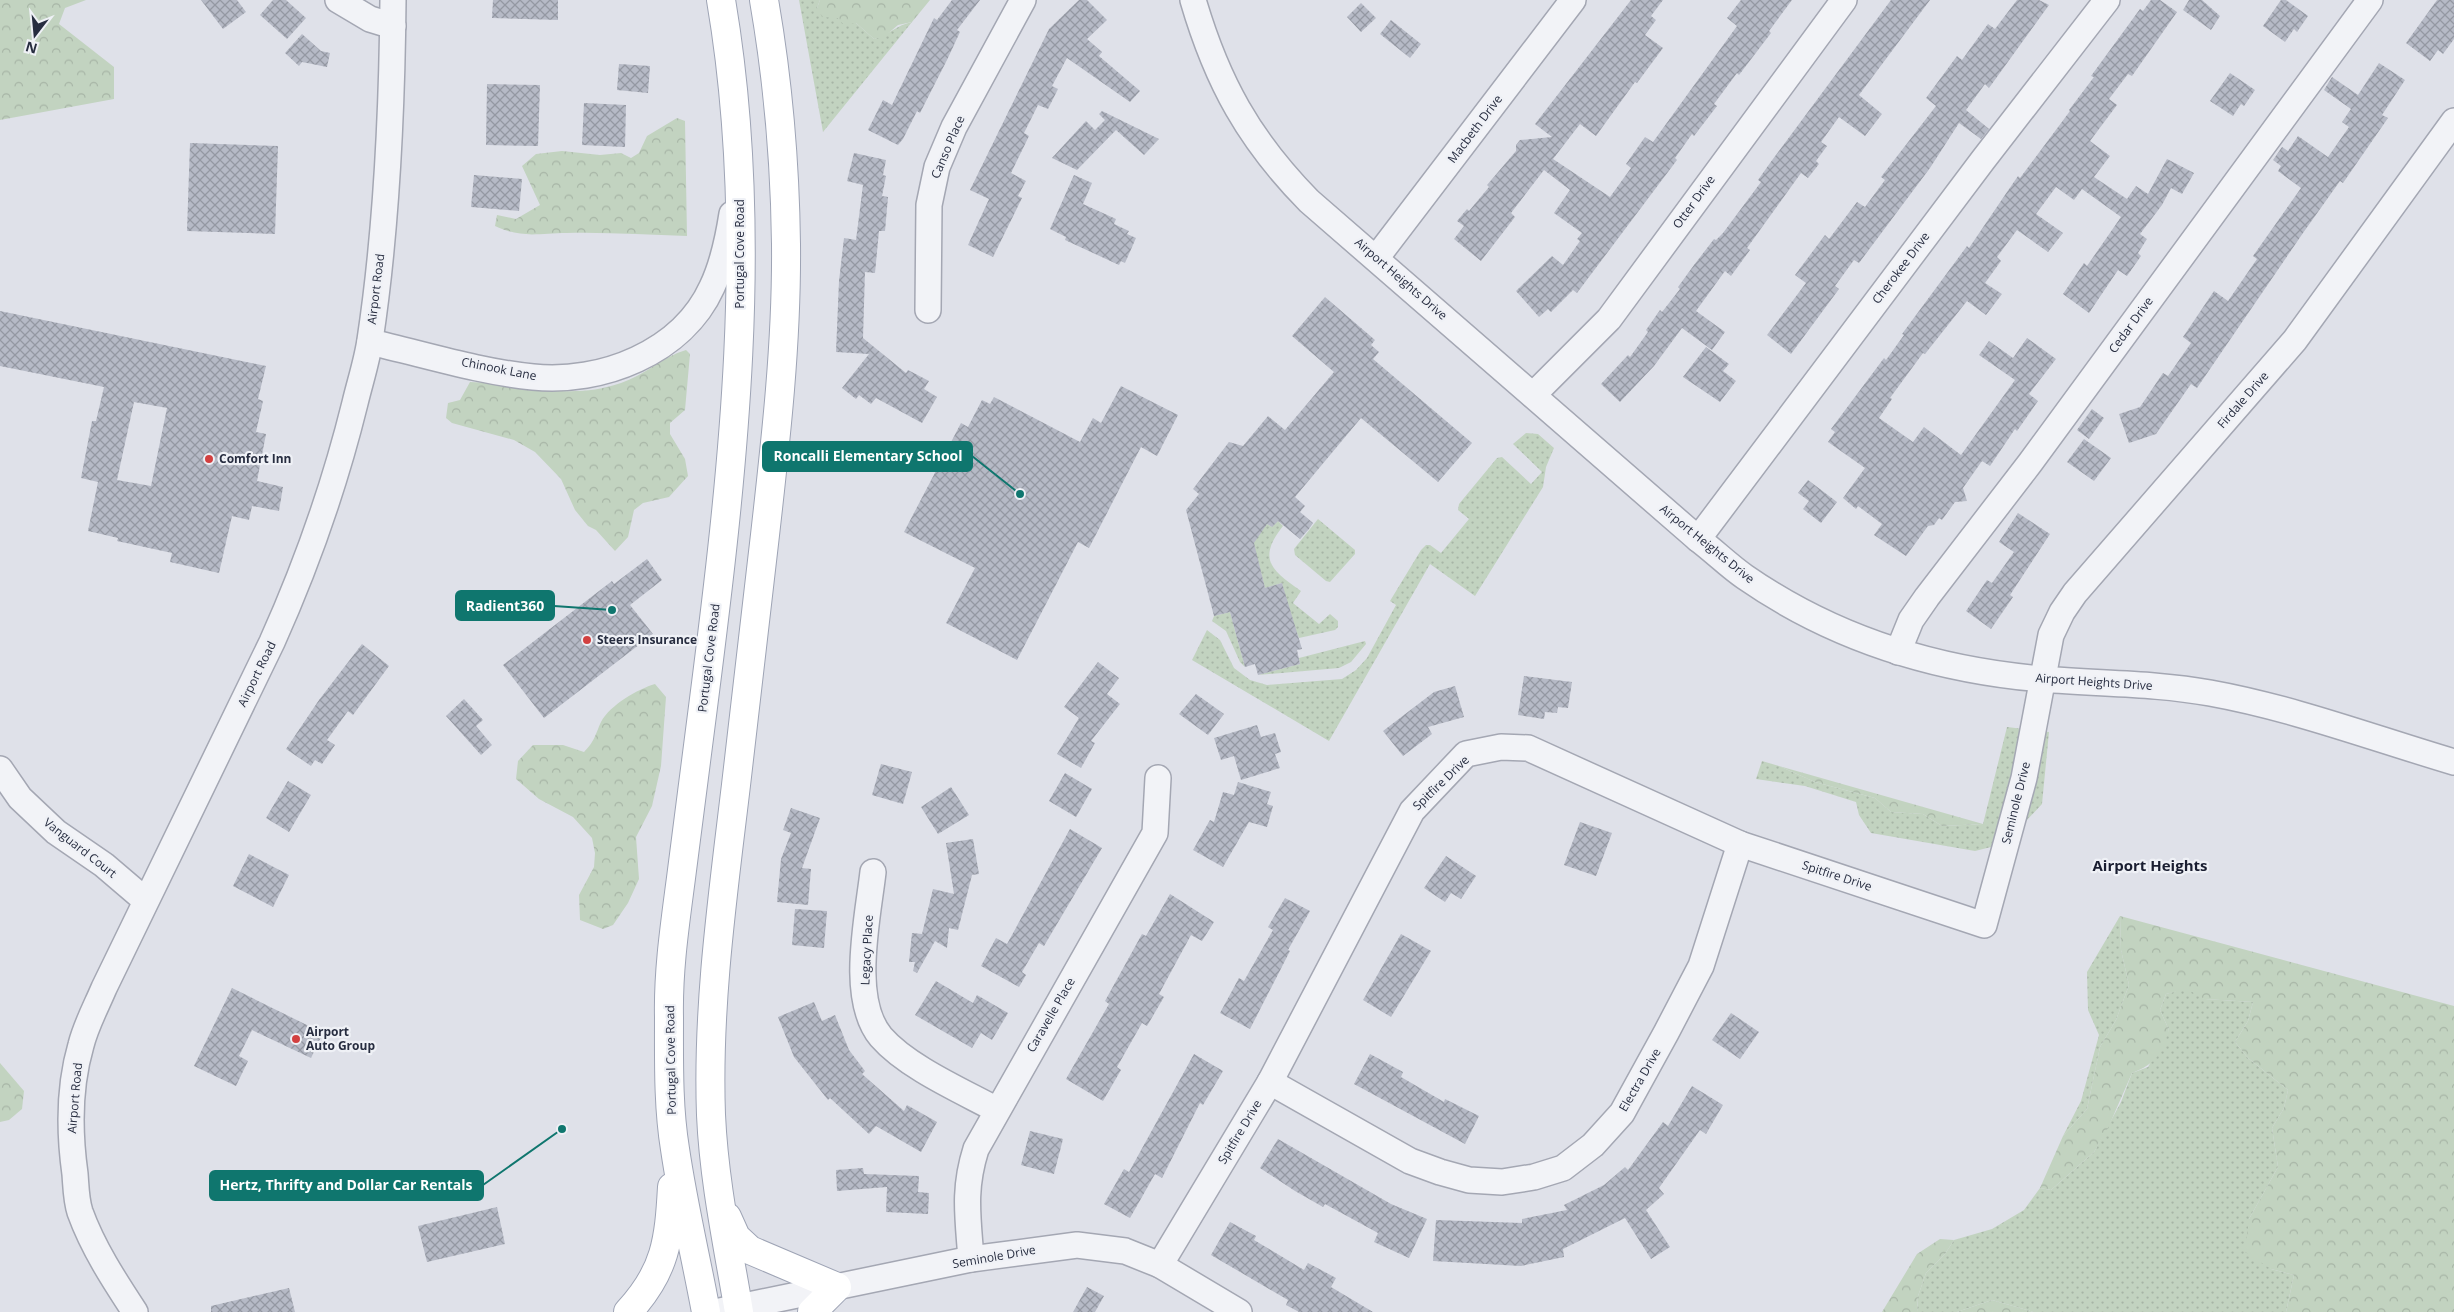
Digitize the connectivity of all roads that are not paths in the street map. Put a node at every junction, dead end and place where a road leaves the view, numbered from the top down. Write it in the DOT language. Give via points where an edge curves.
graph roads {
  1 [pos="338,0"];
  2 [pos="393,0"];
  3 [pos="721,0"];
  4 [pos="764,0"];
  5 [pos="1023,0"];
  6 [pos="1193,0"];
  7 [pos="1573,0"];
  8 [pos="1844,0"];
  9 [pos="2107,0"];
  10 [pos="2370,0"];
  11 [pos="393,26"];
  12 [pos="2454,121"];
  13 [pos="740,167"];
  14 [pos="1377,257"];
  15 [pos="928,310"];
  16 [pos="370,342"];
  17 [pos="1533,394"];
  18 [pos="1698,539"];
  19 [pos="1898,652"];
  20 [pos="2044,679"];
  21 [pos="2453,760"];
  22 [pos="0,769"];
  23 [pos="1158,778"];
  24 [pos="1740,844"];
  25 [pos="873,872"];
  26 [pos="145,900"];
  27 [pos="1984,925"];
  28 [pos="1270,1082"];
  29 [pos="997,1110"];
  30 [pos="675,1150"];
  31 [pos="718,1196"];
  32 [pos="971,1260"];
  33 [pos="1160,1265"];
  34 [pos="837,1287"];
  35 [pos="731,1311"];
  36 [pos="135,1312"];
  37 [pos="628,1312"];
  38 [pos="706,1312"];
  39 [pos="812,1312"];
  40 [pos="1239,1312"];
  1 -- 11 [label="street" via="370,19"];
  2 -- 11 [label="street, Airport Road"];
  3 -- 13 [label="main road, Portugal Cove Road"];
  4 -- 31 [label="main road" via="779,105 783,160 785,318 776,439 712,1012 711,1115"];
  5 -- 15 [label="street, Canso Place" via="954,127 937,167 929,205"];
  6 -- 14 [label="street, Airport Heights Drive" via="1219,73 1258,143 1309,201"];
  7 -- 14 [label="street, Macbeth Drive"];
  8 -- 17 [label="street, Otter Drive" via="1609,319"];
  9 -- 18 [label="street, Cherokee Drive"];
  10 -- 19 [label="street, Cedar Drive" via="2030,463 1927,597 1911,620"];
  11 -- 16 [label="street, Airport Road" via="382,247"];
  12 -- 20 [label="street, Firdale Drive" via="2295,340 2075,593 2051,635"];
  13 -- 16 [label="street, Chinook Lane" via="727,249 712,289 693,316 674,335 627,364 598,374 567,378 534,377"];
  13 -- 30 [label="main road, Portugal Cove Road" via="741,274 736,392 725,525 671,966 670,1110"];
  14 -- 17 [label="street, Airport Heights Drive"];
  16 -- 26 [label="street, Airport Road" via="330,496 298,585"];
  17 -- 18 [label="street, Airport Heights Drive"];
  18 -- 19 [label="street, Airport Heights Drive" via="1743,576 1777,598 1839,629"];
  19 -- 20 [label="street, Airport Heights Drive" via="1956,667"];
  20 -- 21 [label="street, Airport Heights Drive" via="2209,693 2288,711"];
  20 -- 27 [label="street, Seminole Drive" via="2024,778"];
  22 -- 26 [label="street, Vanguard Court" via="20,798 56,832 104,865"];
  23 -- 29 [label="street, Caravelle Place" via="1155,833"];
  24 -- 27 [label="street, Spitfire Drive"];
  24 -- 28 [label="street, Spitfire Drive" via="1528,748 1501,747 1466,754 1412,811"];
  24 -- 28 [label="street, Electra Drive" via="1701,966 1662,1041 1622,1112 1593,1145 1563,1168 1502,1182 1469,1180 1440,1172 1410,1161"];
  25 -- 29 [label="street, Legacy Place" via="863,968 865,998 871,1018 880,1035 902,1056"];
  26 -- 36 [label="street, Airport Road" via="83,1039 75,1070 71,1115 79,1210 107,1269"];
  28 -- 33 [label="street, Spitfire Drive"];
  29 -- 32 [label="street, Caravelle Place" via="976,1148 968,1173 966,1213"];
  30 -- 37 [label="main road" via="669,1233 661,1262 653,1281"];
  30 -- 38 [label="main road, Portugal Cove Road"];
  31 -- 34 [label="main road" via="736,1237 750,1250"];
  31 -- 35 [label="main road"];
  32 -- 33 [label="street, Seminole Drive" via="1077,1244 1125,1251"];
  32 -- 34 [label="street, Seminole Drive"];
  33 -- 40 [label="street, Seminole Drive"];
  34 -- 35 [label="street, Seminole Drive"];
  34 -- 39 [label="main road"];
}
